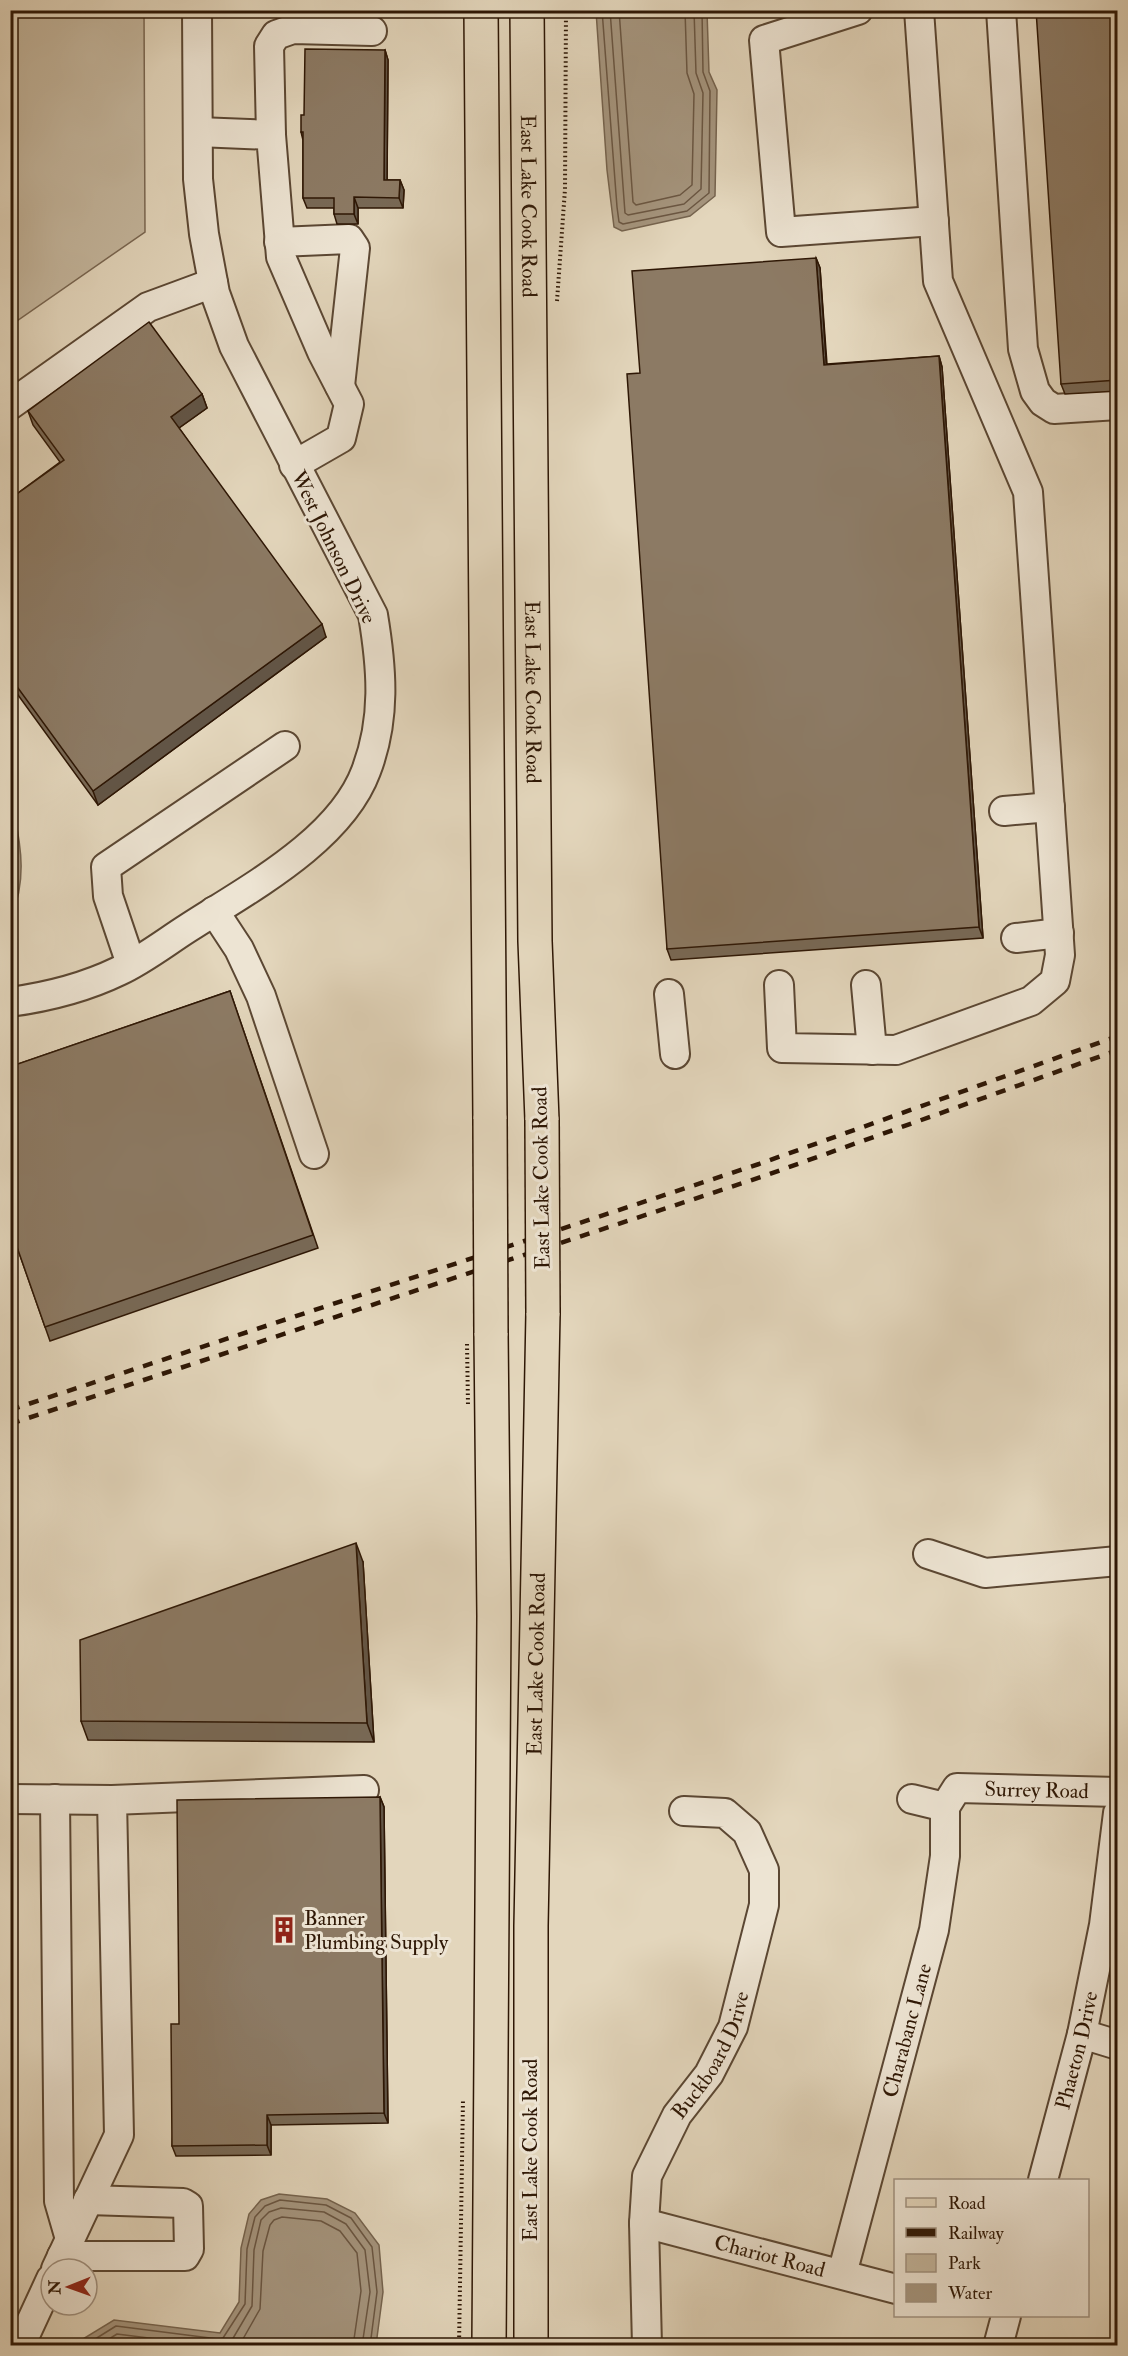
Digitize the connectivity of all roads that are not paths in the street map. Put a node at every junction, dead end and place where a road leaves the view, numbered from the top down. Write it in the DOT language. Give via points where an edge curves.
graph roads {
  1 [pos="197,10"];
  2 [pos="481,10"];
  3 [pos="527,10"];
  4 [pos="858,10"];
  5 [pos="919,10"];
  6 [pos="1001,10"];
  7 [pos="372,32"];
  8 [pos="198,132"];
  9 [pos="271,135"];
  10 [pos="934,221"];
  11 [pos="279,242"];
  12 [pos="213,283"];
  13 [pos="340,386"];
  14 [pos="10,405"];
  15 [pos="1118,405"];
  16 [pos="294,465"];
  17 [pos="285,746"];
  18 [pos="1050,807"];
  19 [pos="1004,811"];
  20 [pos="214,912"];
  21 [pos="1059,933"];
  22 [pos="1016,938"];
  23 [pos="131,964"];
  24 [pos="779,985"];
  25 [pos="866,985"];
  26 [pos="669,994"];
  27 [pos="10,1002"];
  28 [pos="872,1050"];
  29 [pos="675,1054"];
  30 [pos="314,1154"];
  31 [pos="928,1554"];
  32 [pos="1118,1561"];
  33 [pos="364,1790"];
  34 [pos="1118,1792"];
  35 [pos="951,1797"];
  36 [pos="10,1799"];
  37 [pos="55,1799"];
  38 [pos="912,1799"];
  39 [pos="112,1800"];
  40 [pos="684,1811"];
  41 [pos="1118,1813"];
  42 [pos="1082,2034"];
  43 [pos="1118,2045"];
  44 [pos="1044,2179"];
  45 [pos="88,2200"];
  46 [pos="644,2223"];
  47 [pos="59,2257"];
  48 [pos="61,2257"];
  49 [pos="99,2259"];
  50 [pos="842,2274"];
  51 [pos="894,2288"];
  52 [pos="39,2299"];
  53 [pos="17,2340"];
  54 [pos="489,2346"];
  55 [pos="531,2346"];
  56 [pos="647,2346"];
  1 -- 8 [label="street, West Johnson Drive"];
  2 -- 54 [label="main road, East Lake Cook Road, bridge" via="494,1616"];
  3 -- 55 [label="main road, East Lake Cook Road, bridge" via="543,1313 531,1938"];
  4 -- 10 [label="street" via="764,40 781,232"];
  5 -- 10 [label="street"];
  6 -- 15 [label="street" via="1023,350 1029,372 1042,402 1054,409"];
  7 -- 9 [label="street" via="293,29 276,35 268,46"];
  8 -- 9 [label="street"];
  8 -- 12 [label="street, West Johnson Drive" via="198,179"];
  9 -- 11 [label="street"];
  10 -- 18 [label="street" via="938,281 1028,492"];
  11 -- 13 [label="street" via="281,257"];
  11 -- 13 [label="street" via="349,239 355,248"];
  12 -- 14 [label="street" via="148,307"];
  12 -- 16 [label="street, West Johnson Drive" via="234,346"];
  13 -- 16 [label="street" via="349,404 341,438"];
  16 -- 20 [label="street, West Johnson Drive" via="373,615 381,663 377,737 366,774 348,804 320,837 275,873"];
  17 -- 23 [label="street" via="106,867 108,896"];
  18 -- 19 [label="street"];
  18 -- 21 [label="street"];
  20 -- 23 [label="street, West Johnson Drive"];
  20 -- 30 [label="street" via="239,949 261,996"];
  21 -- 22 [label="street"];
  21 -- 28 [label="street" via="1060,955 1054,981 1031,1001 896,1050"];
  23 -- 27 [label="street, West Johnson Drive" via="77,987"];
  24 -- 28 [label="street" via="782,1048"];
  25 -- 28 [label="street"];
  26 -- 29 [label="street"];
  31 -- 32 [label="street" via="985,1573"];
  33 -- 39 [label="street"];
  34 -- 35 [label="street, Surrey Road"];
  35 -- 38 [label="street, Surrey Road"];
  35 -- 50 [label="street, Charabanc Lane" via="933,1930"];
  36 -- 37 [label="street"];
  37 -- 39 [label="street"];
  37 -- 47 [label="street"];
  39 -- 45 [label="street" via="118,2135"];
  40 -- 46 [label="street, Buckboard Drive" via="725,1813 747,1832 764,1870 764,1905 733,2027 709,2074 677,2115 647,2176"];
  41 -- 42 [label="street, Phaeton Drive" via="1104,1925"];
  42 -- 43 [label="street"];
  42 -- 44 [label="street, Phaeton Drive"];
  45 -- 48 [label="street"];
  45 -- 49 [label="street" via="188,2206 189,2249 185,2256"];
  46 -- 50 [label="street, Chariot Road"];
  46 -- 56 [label="street, Buckboard Drive"];
  50 -- 51 [label="street, Chariot Road"];
  52 -- 53 [label="street"];
}
